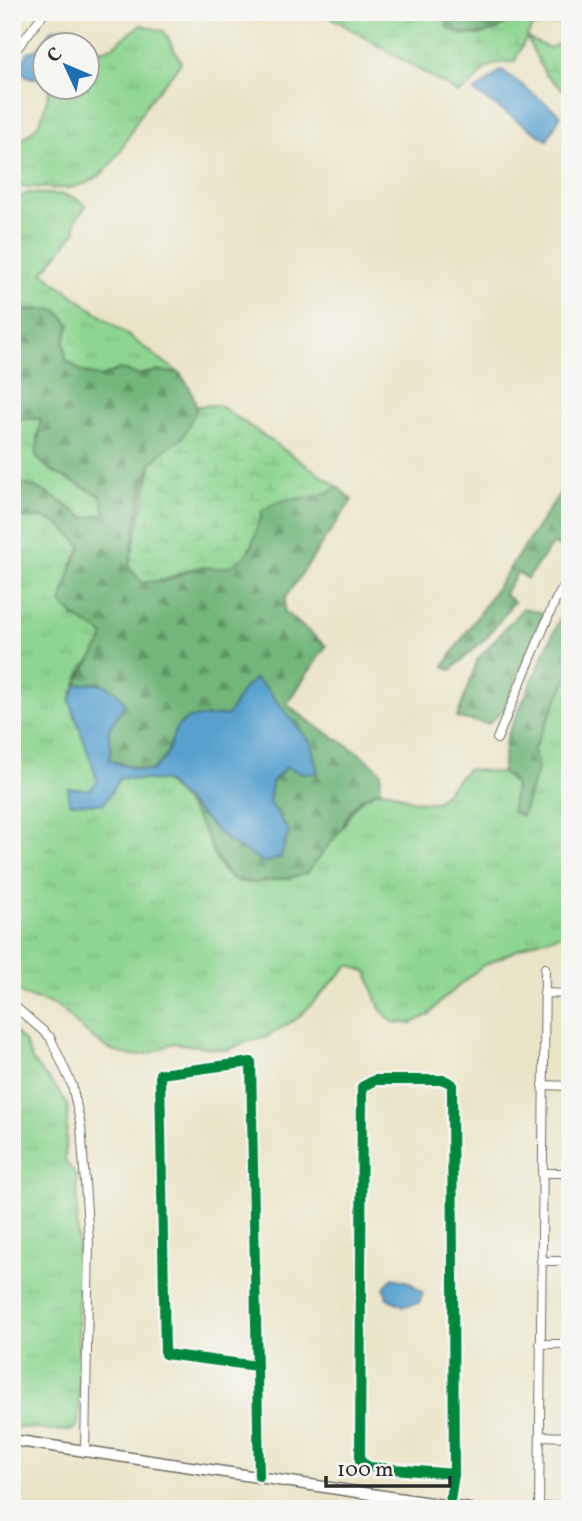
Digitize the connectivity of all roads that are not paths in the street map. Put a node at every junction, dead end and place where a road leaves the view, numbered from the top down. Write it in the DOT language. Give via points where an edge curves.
graph roads {
  1 [pos="46,12"];
  2 [pos="12,55"];
  3 [pos="570,576"];
  4 [pos="497,739"];
  5 [pos="545,968"];
  6 [pos="544,993"];
  7 [pos="570,994"];
  8 [pos="12,1004"];
  9 [pos="543,1085"];
  10 [pos="570,1086"];
  11 [pos="542,1173"];
  12 [pos="570,1174"];
  13 [pos="541,1261"];
  14 [pos="570,1261"];
  15 [pos="540,1344"];
  16 [pos="570,1345"];
  17 [pos="257,1366"];
  18 [pos="541,1436"];
  19 [pos="570,1437"];
  20 [pos="12,1440"];
  21 [pos="85,1451"];
  22 [pos="454,1474"];
  23 [pos="259,1476"];
  24 [pos="449,1507"];
  25 [pos="570,1507"];
  26 [pos="470,1509"];
  27 [pos="540,1509"];
  1 -- 2 [label="street"];
  3 -- 4 [label="street"];
  5 -- 6 [label="street"];
  6 -- 7 [label="street"];
  6 -- 9 [label="street"];
  8 -- 21 [label="street" via="50,1037 72,1084 81,1126 89,1241"];
  9 -- 10 [label="street"];
  9 -- 11 [label="street"];
  11 -- 12 [label="street"];
  11 -- 13 [label="street"];
  13 -- 14 [label="street"];
  13 -- 15 [label="street"];
  15 -- 16 [label="street"];
  15 -- 18 [label="street"];
  17 -- 17 [label="street" via="251,1062 160,1074 164,1353"];
  17 -- 23 [label="street"];
  18 -- 19 [label="street"];
  18 -- 27 [label="street"];
  20 -- 21 [label="main road"];
  21 -- 23 [label="main road"];
  22 -- 22 [label="street" via="452,1084 444,1080 375,1080 362,1087 360,1461 369,1467"];
  22 -- 24 [label="street"];
  23 -- 24 [label="main road"];
  24 -- 26 [label="main road"];
  25 -- 27 [label="main road"];
}
